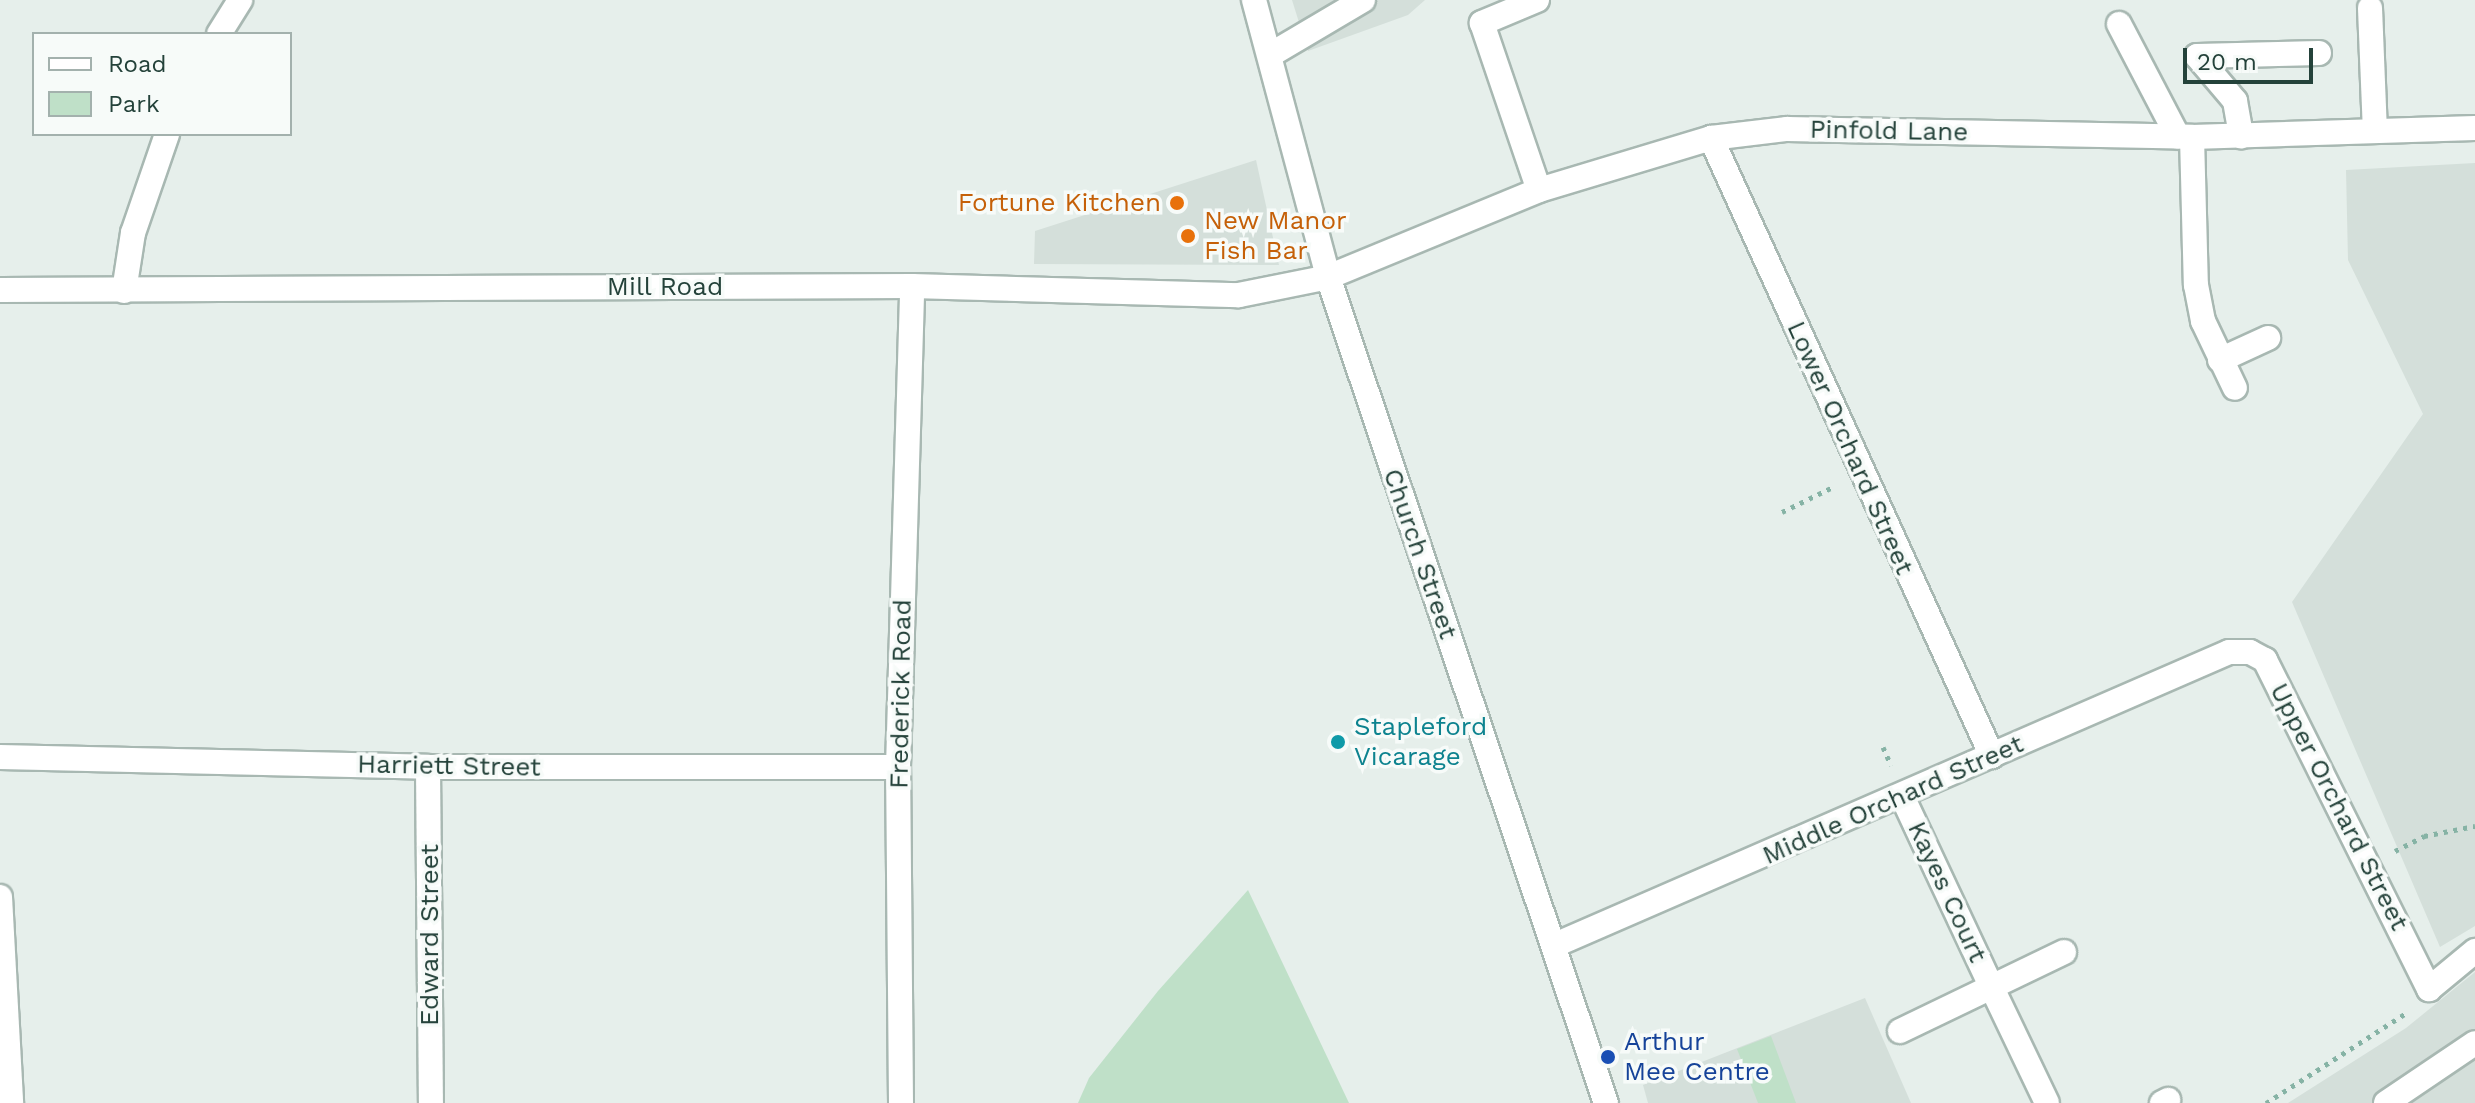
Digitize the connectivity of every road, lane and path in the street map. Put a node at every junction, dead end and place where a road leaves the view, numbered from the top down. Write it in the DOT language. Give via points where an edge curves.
graph roads {
  1 [pos="240,0"];
  2 [pos="1254,0"];
  3 [pos="1363,0"];
  4 [pos="1537,0"];
  5 [pos="2370,8"];
  6 [pos="2119,24"];
  7 [pos="220,32"];
  8 [pos="2319,53"];
  9 [pos="1270,55"];
  10 [pos="2475,128"];
  11 [pos="2375,131"];
  12 [pos="166,136"];
  13 [pos="2241,136"];
  14 [pos="2185,137"];
  15 [pos="1711,138"];
  16 [pos="1539,190"];
  17 [pos="1328,277"];
  18 [pos="912,286"];
  19 [pos="0,290"];
  20 [pos="124,291"];
  21 [pos="2268,338"];
  22 [pos="2220,360"];
  23 [pos="2235,388"];
  24 [pos="1861,475"];
  25 [pos="1782,512"];
  26 [pos="2229,652"];
  27 [pos="1992,756"];
  28 [pos="0,757"];
  29 [pos="428,767"];
  30 [pos="898,767"];
  31 [pos="1902,796"];
  32 [pos="2475,826"];
  33 [pos="2369,865"];
  34 [pos="0,897"];
  35 [pos="1555,945"];
  36 [pos="2475,951"];
  37 [pos="2064,952"];
  38 [pos="1992,988"];
  39 [pos="2429,989"];
  40 [pos="1900,1031"];
  41 [pos="2475,1043"];
  42 [pos="11,1103"];
  43 [pos="431,1103"];
  44 [pos="901,1103"];
  45 [pos="1606,1103"];
  46 [pos="2047,1103"];
  47 [pos="2266,1103"];
  48 [pos="2386,1103"];
  1 -- 7 [label="street"];
  2 -- 9 [label="street, Church Street"];
  3 -- 9 [label="street"];
  4 -- 16 [label="street" via="1482,23"];
  5 -- 11 [label="street"];
  6 -- 14 [label="street"];
  8 -- 13 [label="street" via="2197,56 2235,101"];
  9 -- 17 [label="street, Church Street"];
  10 -- 11 [label="street, Pinfold Lane"];
  11 -- 13 [label="street, Pinfold Lane"];
  12 -- 20 [label="street" via="133,233"];
  13 -- 14 [label="street, Pinfold Lane"];
  14 -- 15 [label="street, Pinfold Lane" via="1787,129"];
  14 -- 22 [label="street" via="2196,285 2203,321"];
  15 -- 16 [label="street, Pinfold Lane"];
  15 -- 24 [label="street, Lower Orchard Street"];
  16 -- 17 [label="street, Pinfold Lane"];
  17 -- 18 [label="street, Mill Road" via="1197,298"];
  17 -- 35 [label="street, Church Street"];
  18 -- 20 [label="street, Mill Road"];
  18 -- 30 [label="street, Frederick Road"];
  19 -- 20 [label="street, Mill Road"];
  21 -- 22 [label="street"];
  22 -- 23 [label="street"];
  24 -- 25 [label="path"];
  24 -- 27 [label="street, Lower Orchard Street"];
  26 -- 27 [label="street, Middle Orchard Street"];
  26 -- 33 [label="street, Upper Orchard Street" via="2250,652 2265,660"];
  27 -- 31 [label="street, Middle Orchard Street"];
  28 -- 29 [label="street, Harriett Street"];
  29 -- 30 [label="street, Harriett Street"];
  29 -- 43 [label="street, Edward Street"];
  30 -- 44 [label="street, Frederick Road"];
  31 -- 35 [label="street, Middle Orchard Street"];
  31 -- 38 [label="street, Kayes Court"];
  32 -- 33 [label="path" via="2424,836"];
  33 -- 39 [label="street, Upper Orchard Street"];
  34 -- 42 [label="street"];
  35 -- 45 [label="street, Church Street"];
  36 -- 39 [label="street"];
  37 -- 38 [label="street, Kayes Court"];
  38 -- 40 [label="street, Kayes Court"];
  38 -- 46 [label="street"];
  39 -- 47 [label="path" via="2399,1021"];
  41 -- 48 [label="street"];
}
